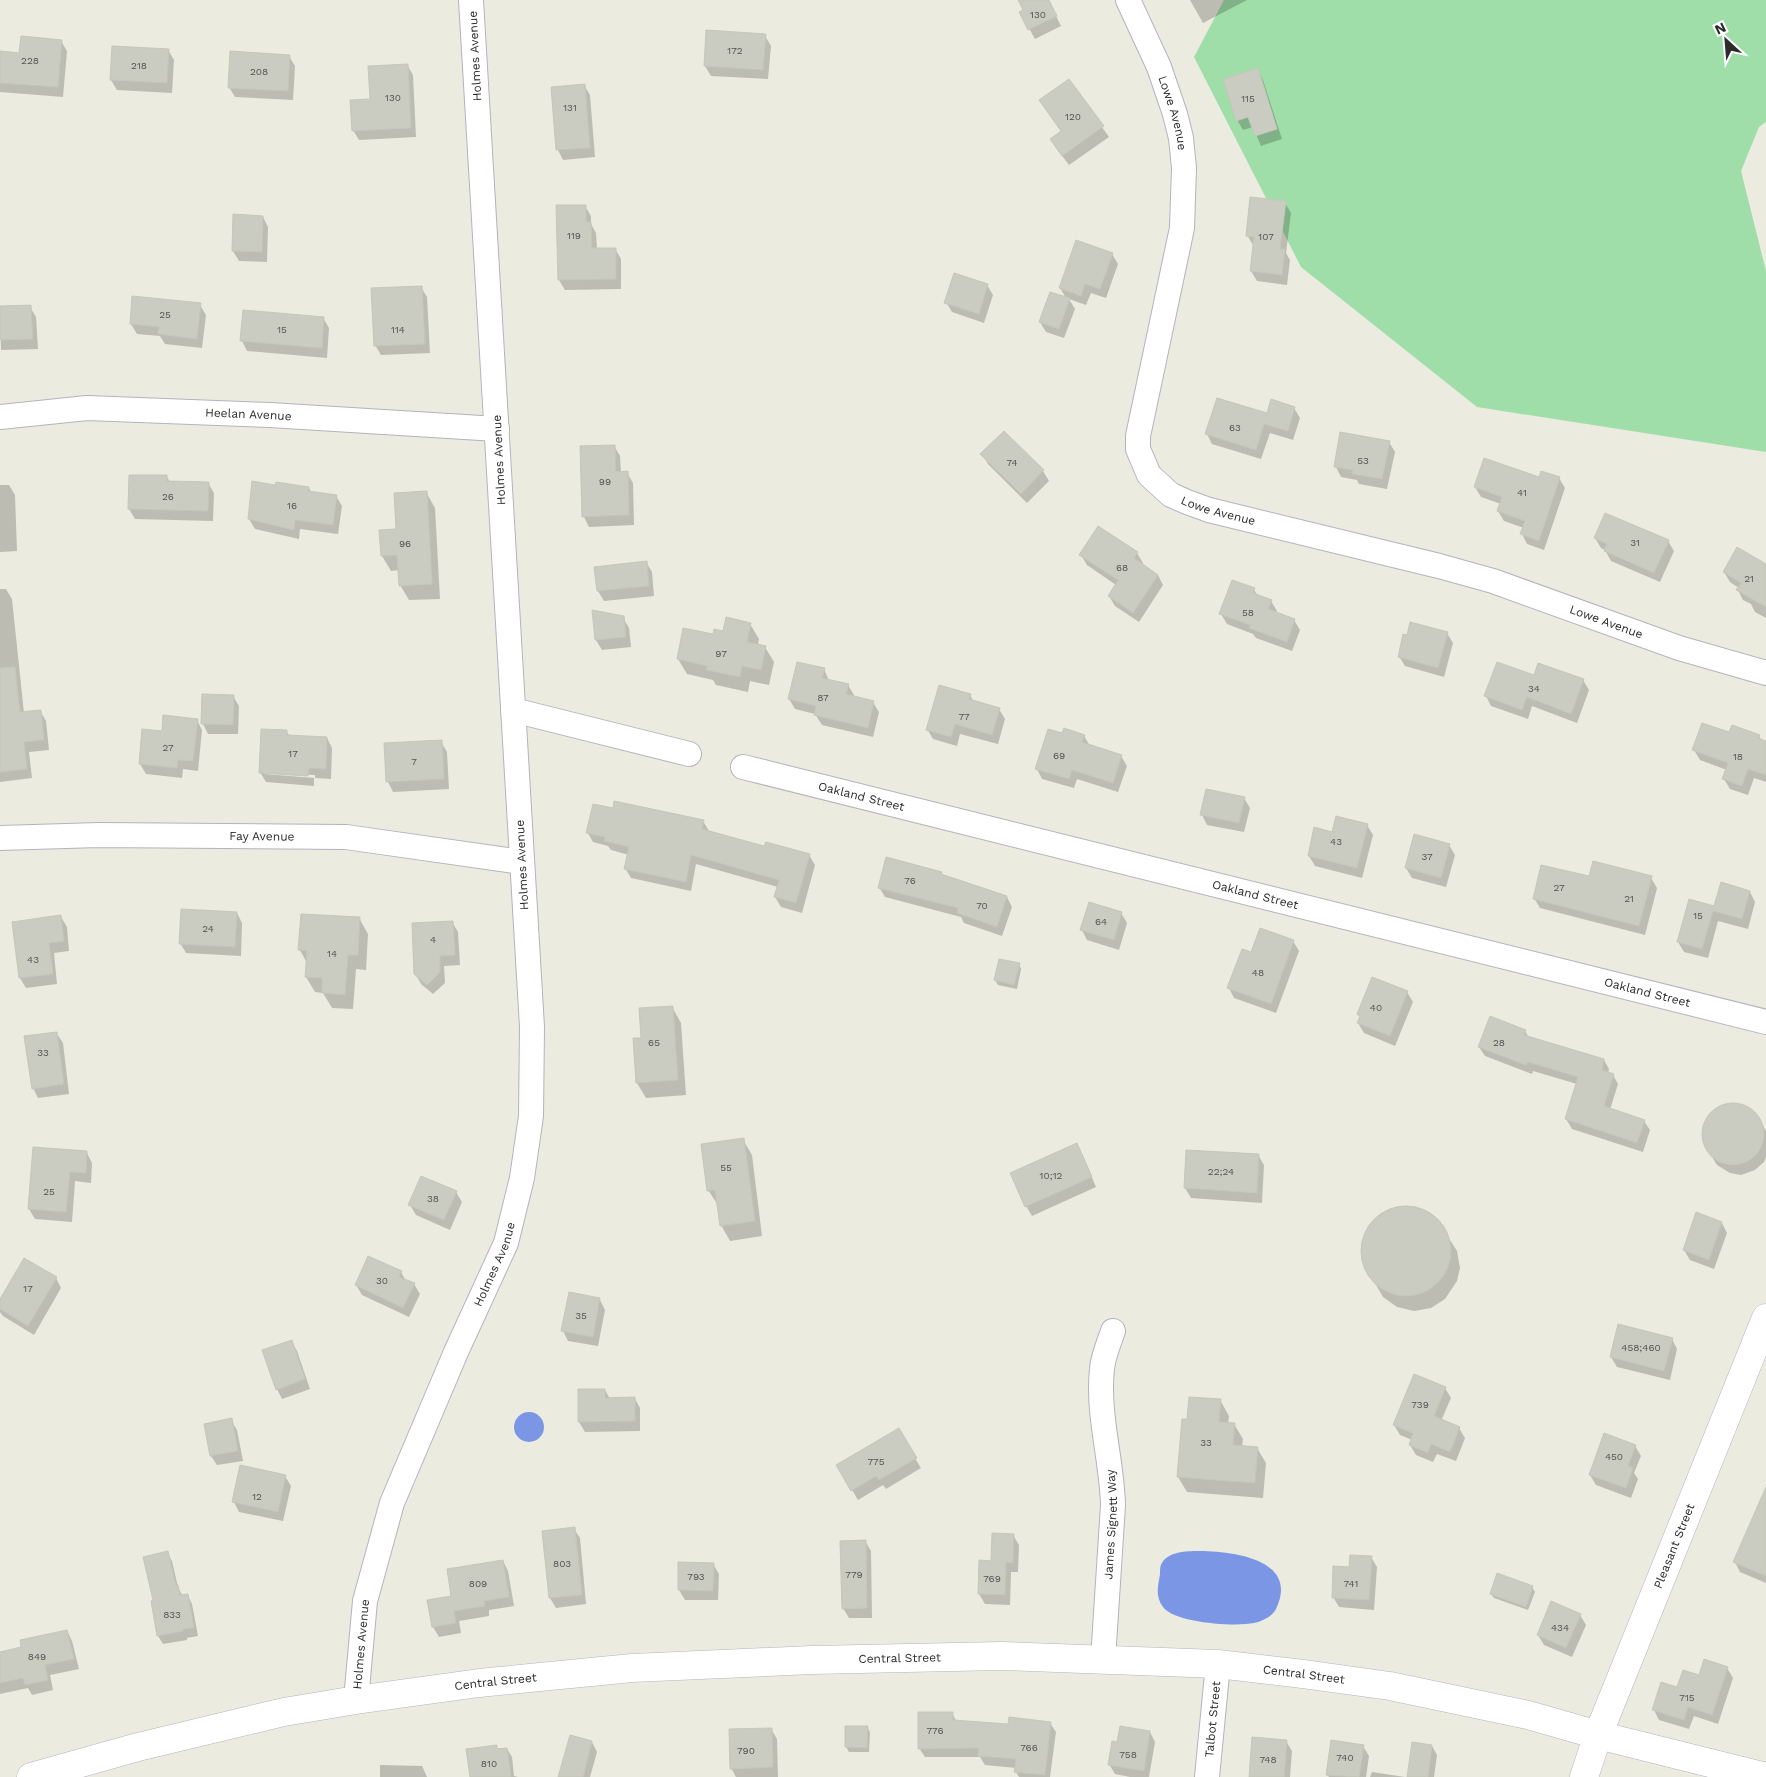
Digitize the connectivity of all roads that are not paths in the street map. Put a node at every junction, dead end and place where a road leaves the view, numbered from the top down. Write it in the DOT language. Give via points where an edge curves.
graph roads {
  1 [pos="471,0"];
  2 [pos="1128,0"];
  3 [pos="0,417"];
  4 [pos="497,429"];
  5 [pos="1766,673"];
  6 [pos="513,710"];
  7 [pos="689,754"];
  8 [pos="743,767"];
  9 [pos="0,838"];
  10 [pos="522,862"];
  11 [pos="1766,1022"];
  12 [pos="1766,1318"];
  13 [pos="1112,1331"];
  14 [pos="1103,1660"];
  15 [pos="1218,1664"];
  16 [pos="356,1700"];
  17 [pos="1598,1735"];
  18 [pos="31,1777"];
  19 [pos="1207,1777"];
  20 [pos="1584,1777"];
  21 [pos="1766,1777"];
  1 -- 4 [label="street, Holmes Avenue"];
  2 -- 5 [label="street, Lowe Avenue" via="1170,98 1181,138 1184,168 1182,228 1138,436 1138,449 1149,475 1171,494 1209,510 1492,581 1679,648"];
  3 -- 4 [label="street, Heelan Avenue" via="87,408 270,414"];
  4 -- 6 [label="street, Holmes Avenue"];
  6 -- 7 [label="street"];
  6 -- 10 [label="street, Holmes Avenue"];
  8 -- 11 [label="street, Oakland Street"];
  9 -- 10 [label="street, Fay Avenue" via="99,835 346,837"];
  10 -- 16 [label="street, Holmes Avenue" via="532,1028 531,1116 522,1178 506,1243 392,1503 365,1601"];
  12 -- 17 [label="main road, Pleasant Street"];
  13 -- 14 [label="street, James Signett Way" via="1102,1367 1104,1424 1113,1505"];
  14 -- 15 [label="main road, Central Street"];
  14 -- 16 [label="main road, Central Street" via="1002,1656 650,1667 479,1683"];
  15 -- 17 [label="main road, Central Street" via="1390,1686 1528,1715"];
  15 -- 19 [label="street, Talbot Street"];
  16 -- 18 [label="main road, Central Street" via="284,1712"];
  17 -- 20 [label="main road, Pleasant Street"];
  17 -- 21 [label="main road, Central Street"];
}
